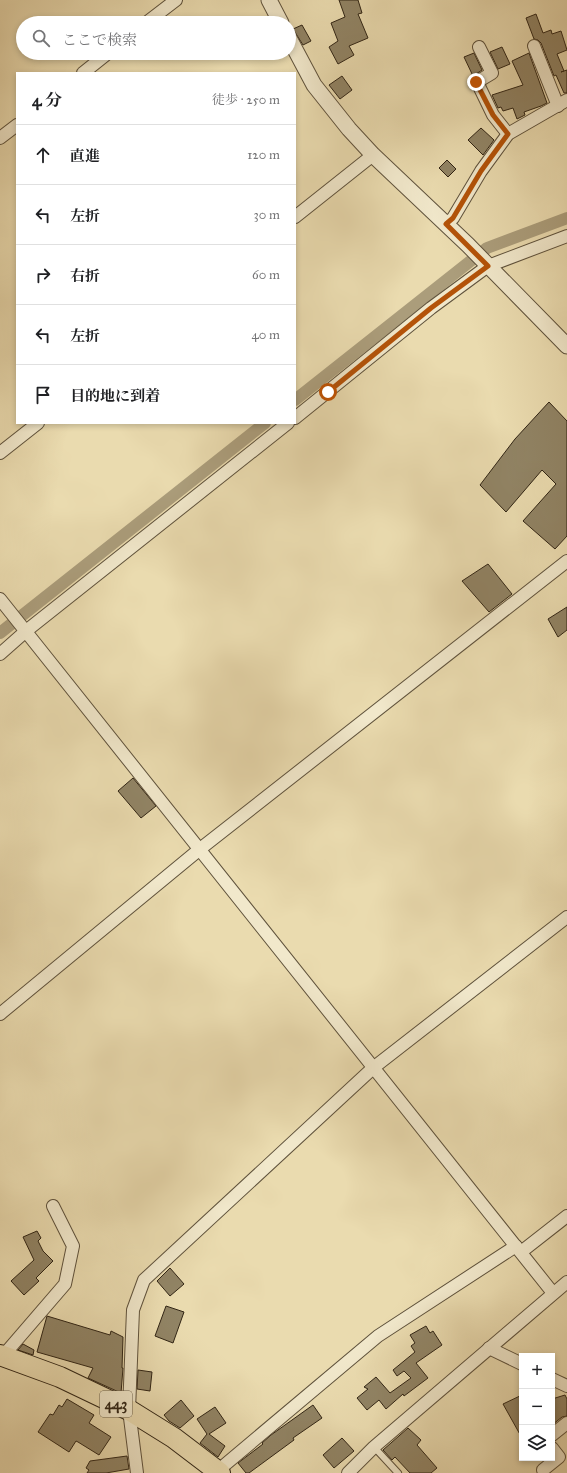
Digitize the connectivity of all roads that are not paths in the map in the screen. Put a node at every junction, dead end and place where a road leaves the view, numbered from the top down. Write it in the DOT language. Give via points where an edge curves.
graph roads {
  1 [pos="176,0"];
  2 [pos="269,0"];
  3 [pos="155,16"];
  4 [pos="277,16"];
  5 [pos="534,46"];
  6 [pos="479,47"];
  7 [pos="296,51"];
  8 [pos="99,60"];
  9 [pos="84,72"];
  10 [pos="562,103"];
  11 [pos="16,126"];
  12 [pos="508,134"];
  13 [pos="0,138"];
  14 [pos="373,155"];
  15 [pos="296,216"];
  16 [pos="446,224"];
  17 [pos="567,236"];
  18 [pos="486,264"];
  19 [pos="567,346"];
  20 [pos="296,417"];
  21 [pos="37,424"];
  22 [pos="287,424"];
  23 [pos="0,453"];
  24 [pos="567,560"];
  25 [pos="0,599"];
  26 [pos="26,631"];
  27 [pos="0,654"];
  28 [pos="200,849"];
  29 [pos="567,918"];
  30 [pos="0,1014"];
  31 [pos="373,1068"];
  32 [pos="53,1206"];
  33 [pos="567,1216"];
  34 [pos="518,1249"];
  35 [pos="567,1282"];
  36 [pos="553,1293"];
  37 [pos="489,1348"];
  38 [pos="2,1355"];
  39 [pos="519,1363"];
  40 [pos="555,1380"];
  41 [pos="567,1386"];
  42 [pos="129,1410"];
  43 [pos="567,1423"];
  44 [pos="555,1433"];
  45 [pos="374,1447"];
  46 [pos="555,1452"];
  47 [pos="555,1460"];
  48 [pos="554,1461"];
  49 [pos="543,1470"];
  50 [pos="217,1472"];
  51 [pos="137,1473"];
  52 [pos="348,1473"];
  53 [pos="398,1473"];
  1 -- 3 [label="street"];
  2 -- 4 [label="street"];
  5 -- 10 [label="street"];
  6 -- 12 [label="street" via="492,73 476,82 493,115"];
  7 -- 14 [label="street" via="314,85"];
  8 -- 9 [label="street"];
  10 -- 12 [label="street"];
  11 -- 13 [label="street"];
  12 -- 16 [label="street" via="481,171 453,218"];
  14 -- 15 [label="street"];
  14 -- 16 [label="street"];
  16 -- 18 [label="street"];
  17 -- 18 [label="street"];
  18 -- 19 [label="street"];
  18 -- 20 [label="street"];
  21 -- 23 [label="street"];
  22 -- 26 [label="street"];
  24 -- 28 [label="street"];
  25 -- 26 [label="street"];
  26 -- 27 [label="street"];
  26 -- 28 [label="street"];
  28 -- 30 [label="street"];
  28 -- 31 [label="street"];
  29 -- 31 [label="street"];
  31 -- 34 [label="street"];
  31 -- 42 [label="street" via="144,1280 133,1310"];
  32 -- 38 [label="street" via="73,1246 65,1284"];
  33 -- 34 [label="street"];
  34 -- 36 [label="street"];
  34 -- 50 [label="street" via="378,1336"];
  35 -- 36 [label="street"];
  36 -- 37 [label="street"];
  37 -- 39 [label="street"];
  37 -- 45 [label="street"];
  38 -- 42 [label="highway, 443" via="60,1377"];
  40 -- 41 [label="street"];
  42 -- 50 [label="highway, 443" via="174,1438"];
  42 -- 51 [label="street"];
  43 -- 44 [label="street"];
  45 -- 52 [label="street"];
  45 -- 53 [label="lane"];
  46 -- 47 [label="street" via="559,1457"];
  48 -- 49 [label="street"];
}
